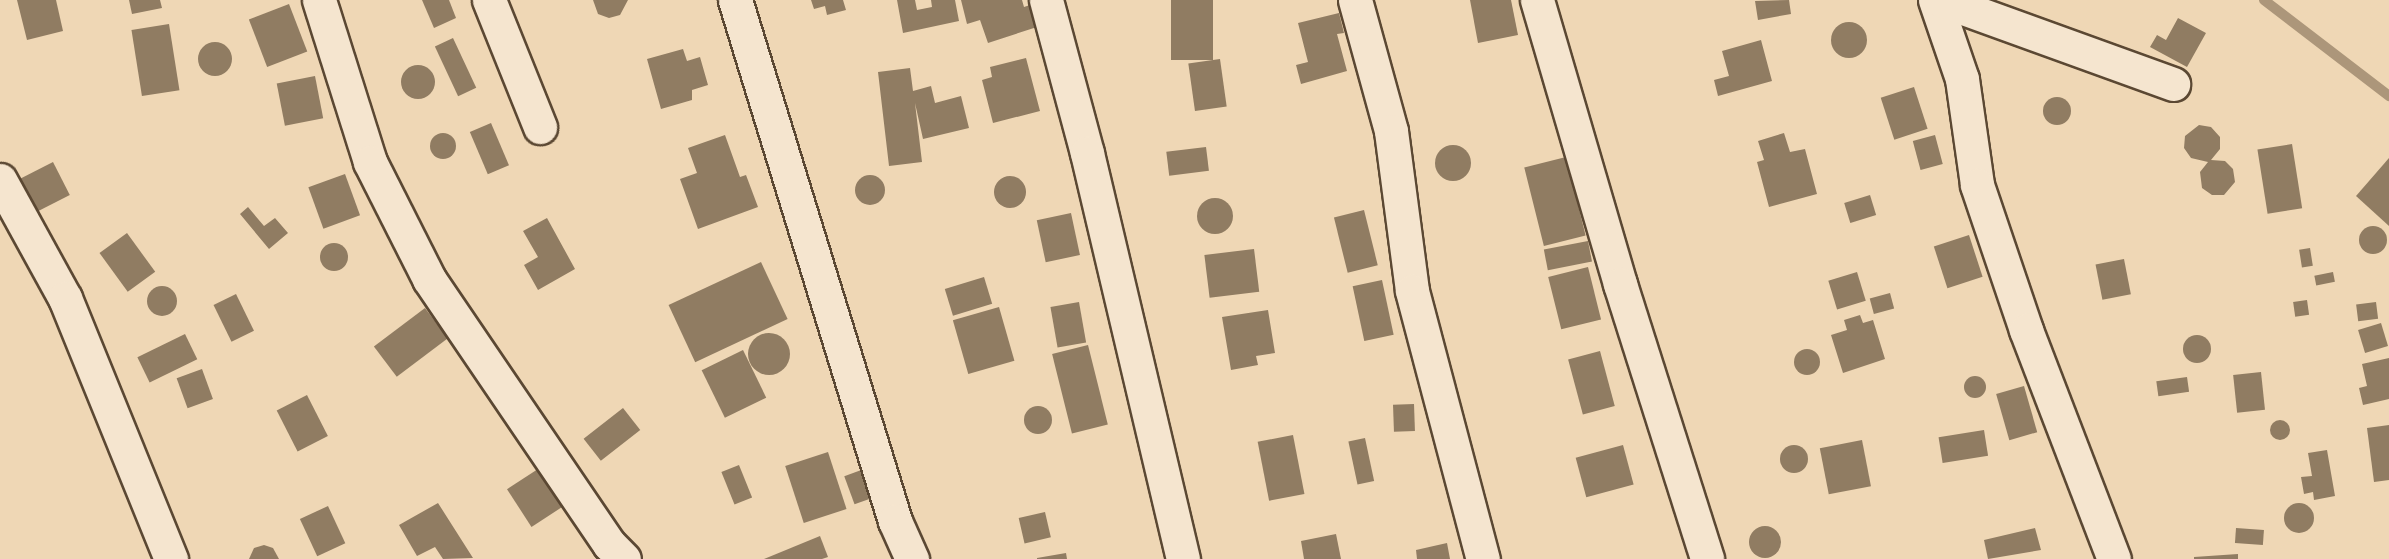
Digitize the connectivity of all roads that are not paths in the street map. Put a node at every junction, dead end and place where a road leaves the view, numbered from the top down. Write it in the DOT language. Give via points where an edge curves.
graph roads {
  1 [pos="320,0"];
  2 [pos="489,0"];
  3 [pos="735,0"];
  4 [pos="1046,0"];
  5 [pos="1355,0"];
  6 [pos="1537,0"];
  7 [pos="1935,0"];
  8 [pos="1941,0"];
  9 [pos="2173,84"];
  10 [pos="540,127"];
  11 [pos="0,180"];
  12 [pos="615,554"];
  13 [pos="171,559"];
  14 [pos="912,559"];
  15 [pos="1183,559"];
  16 [pos="1483,559"];
  17 [pos="1707,559"];
  18 [pos="2114,559"];
  1 -- 12 [label="street" via="370,162 429,279"];
  2 -- 10 [label="street"];
  3 -- 14 [label="street" via="895,521"];
  4 -- 15 [label="street" via="1088,153"];
  5 -- 16 [label="street" via="1391,131 1412,291"];
  6 -- 17 [label="street" via="1620,284"];
  7 -- 18 [label="street" via="1962,79 1977,185 2026,330"];
  8 -- 9 [label="street"];
  11 -- 13 [label="street" via="65,298"];
}
